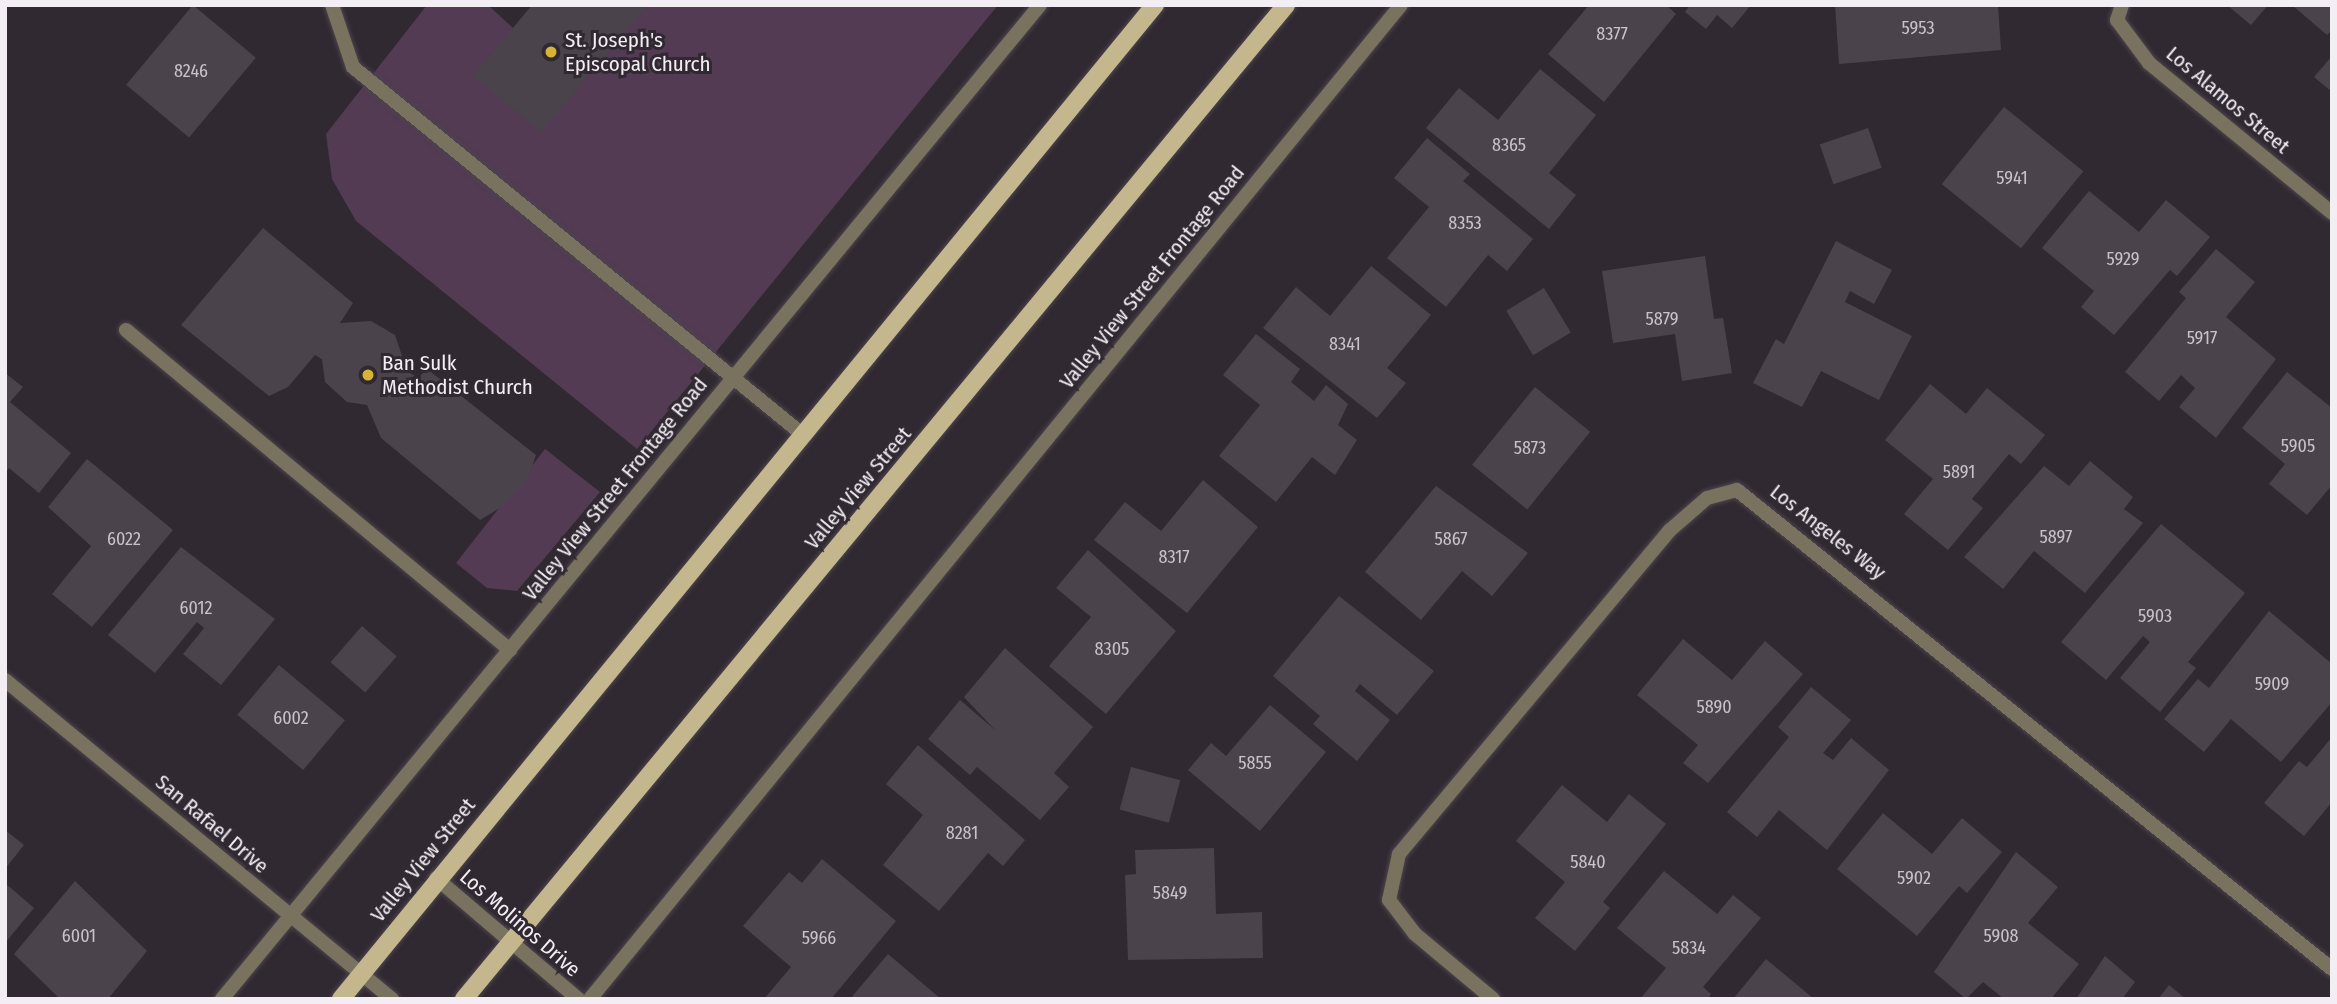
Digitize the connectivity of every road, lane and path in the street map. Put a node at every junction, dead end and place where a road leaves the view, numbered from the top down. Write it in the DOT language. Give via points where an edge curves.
graph roads {
  1 [pos="332,5"];
  2 [pos="1040,5"];
  3 [pos="1155,5"];
  4 [pos="1286,5"];
  5 [pos="1401,5"];
  6 [pos="2122,5"];
  7 [pos="2332,213"];
  8 [pos="125,330"];
  9 [pos="734,376"];
  10 [pos="802,434"];
  11 [pos="510,650"];
  12 [pos="5,680"];
  13 [pos="436,878"];
  14 [pos="290,916"];
  15 [pos="510,946"];
  16 [pos="2332,969"];
  17 [pos="362,974"];
  18 [pos="222,999"];
  19 [pos="341,999"];
  20 [pos="392,999"];
  21 [pos="464,999"];
  22 [pos="578,999"];
  23 [pos="590,999"];
  24 [pos="1493,999"];
  1 -- 9 [label="street" via="353,67"];
  2 -- 9 [label="street, Valley View Street Frontage Road"];
  3 -- 10 [label="main road, Valley View Street"];
  4 -- 15 [label="main road, Valley View Street"];
  5 -- 23 [label="street, Valley View Street Frontage Road"];
  6 -- 7 [label="street, Los Alamos Street" via="2117,20 2149,63"];
  8 -- 11 [label="street"];
  9 -- 10 [label="street"];
  9 -- 11 [label="street, Valley View Street Frontage Road"];
  10 -- 13 [label="main road, Valley View Street"];
  11 -- 14 [label="street, Valley View Street Frontage Road"];
  12 -- 14 [label="street, San Rafael Drive"];
  13 -- 15 [label="street, Los Molinos Drive"];
  13 -- 17 [label="main road, Valley View Street"];
  14 -- 17 [label="street, San Rafael Drive"];
  14 -- 18 [label="street, Valley View Street Frontage Road"];
  15 -- 21 [label="main road, Valley View Street"];
  15 -- 22 [label="street, Los Molinos Drive"];
  16 -- 24 [label="street, Los Angeles Way" via="1737,490 1707,498 1670,531 1399,854 1389,900 1415,934"];
  17 -- 19 [label="main road, Valley View Street"];
  17 -- 20 [label="street, San Rafael Drive"];
}
